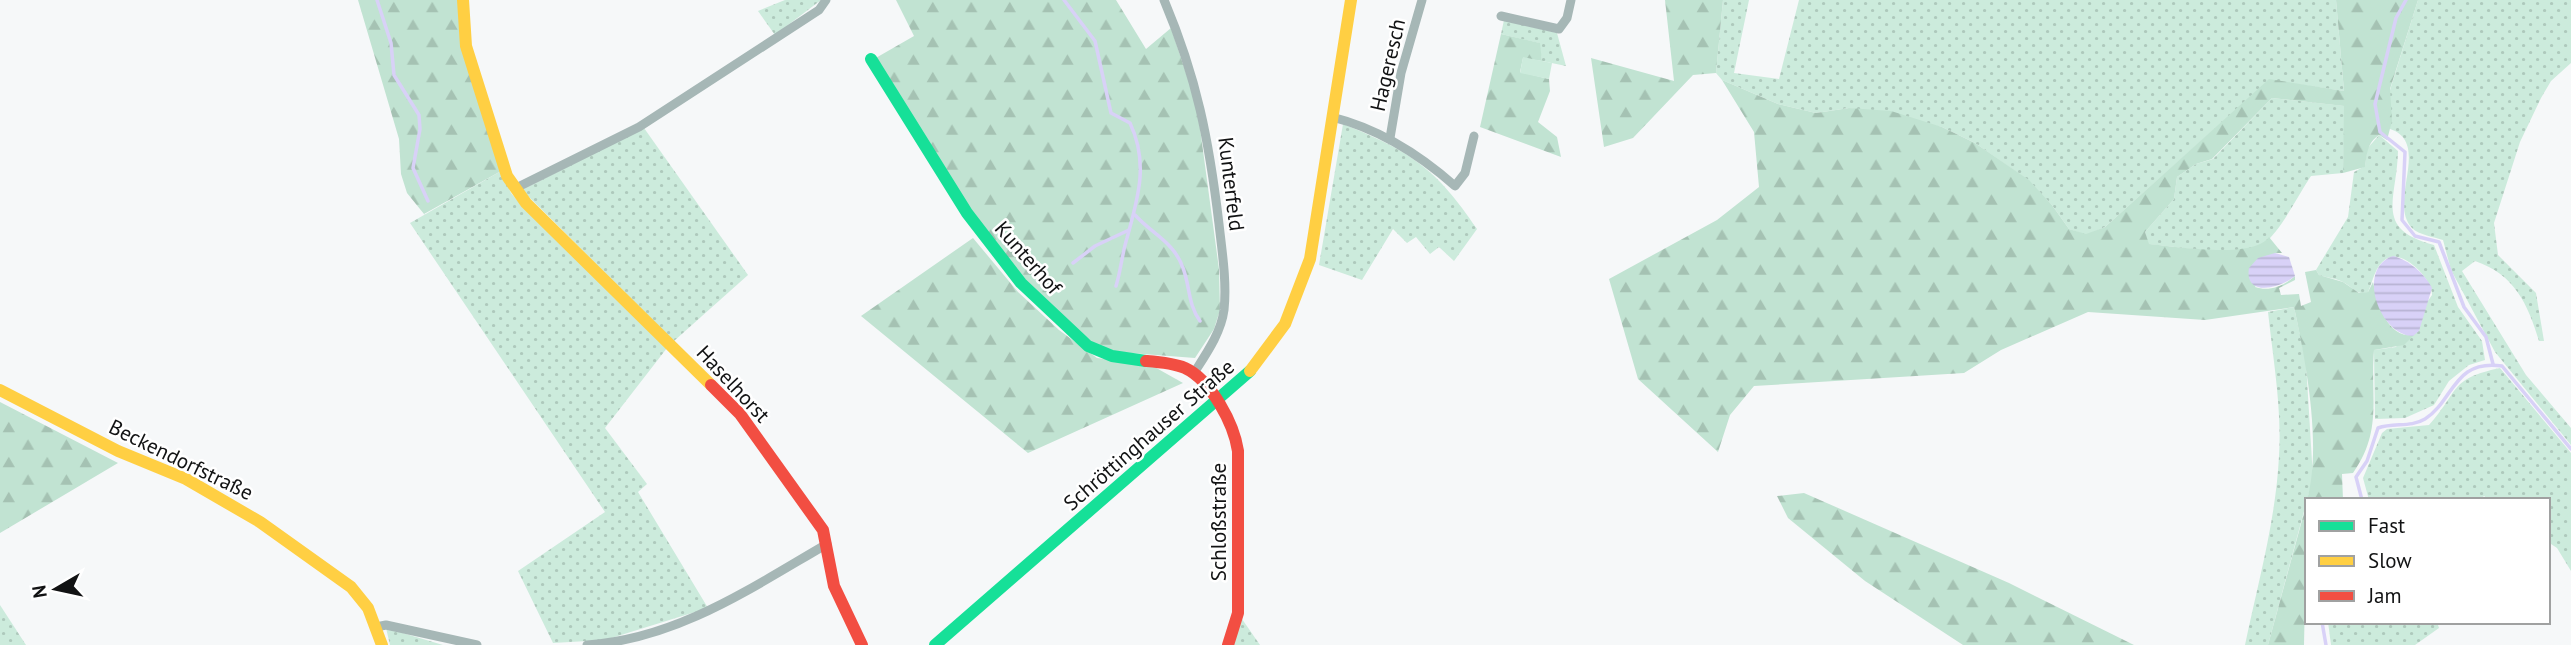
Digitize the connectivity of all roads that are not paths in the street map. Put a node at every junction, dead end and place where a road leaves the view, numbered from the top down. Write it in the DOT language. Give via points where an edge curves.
graph roads {
  1 [pos="463,0"];
  2 [pos="826,0"];
  3 [pos="1164,0"];
  4 [pos="1351,0"];
  5 [pos="1422,0"];
  6 [pos="1571,0"];
  7 [pos="1502,16"];
  8 [pos="871,60"];
  9 [pos="1332,117"];
  10 [pos="1474,136"];
  11 [pos="1390,138"];
  12 [pos="516,188"];
  13 [pos="1194,373"];
  14 [pos="0,390"];
  15 [pos="1218,403"];
  16 [pos="827,544"];
  17 [pos="376,627"];
  18 [pos="382,645"];
  19 [pos="477,645"];
  20 [pos="587,645"];
  21 [pos="862,645"];
  22 [pos="935,645"];
  23 [pos="1228,645"];
  1 -- 12 [label="street, Haselhorst" via="466,46 507,176"];
  2 -- 12 [label="street" via="819,10 639,127"];
  3 -- 13 [label="street, Kunterfeld" via="1204,117 1222,254 1224,311"];
  4 -- 9 [label="street, Schröttinghauser Straße"];
  5 -- 11 [label="street, Hageresch" via="1401,73"];
  6 -- 7 [label="street" via="1559,29"];
  8 -- 13 [label="street, Kunterhof" via="964,213 1024,290 1105,356 1153,360"];
  9 -- 11 [label="street, Hageresch"];
  9 -- 15 [label="street, Schröttinghauser Straße" via="1310,259 1299,293 1267,351"];
  10 -- 11 [label="street, Hageresch" via="1465,173 1455,187 1429,163"];
  12 -- 16 [label="street, Haselhorst" via="740,414 823,530"];
  13 -- 15 [label="street"];
  14 -- 17 [label="street, Beckendorfstraße" via="249,514 351,587"];
  15 -- 22 [label="street, Schröttinghauser Straße"];
  15 -- 23 [label="street, Schloßstraße" via="1235,425 1238,451 1238,613"];
  16 -- 20 [label="street" via="710,612 652,634"];
  16 -- 21 [label="street, Haselhorst" via="834,586"];
  17 -- 18 [label="street, Beckendorfstraße"];
  17 -- 19 [label="street" via="386,625"];
}
